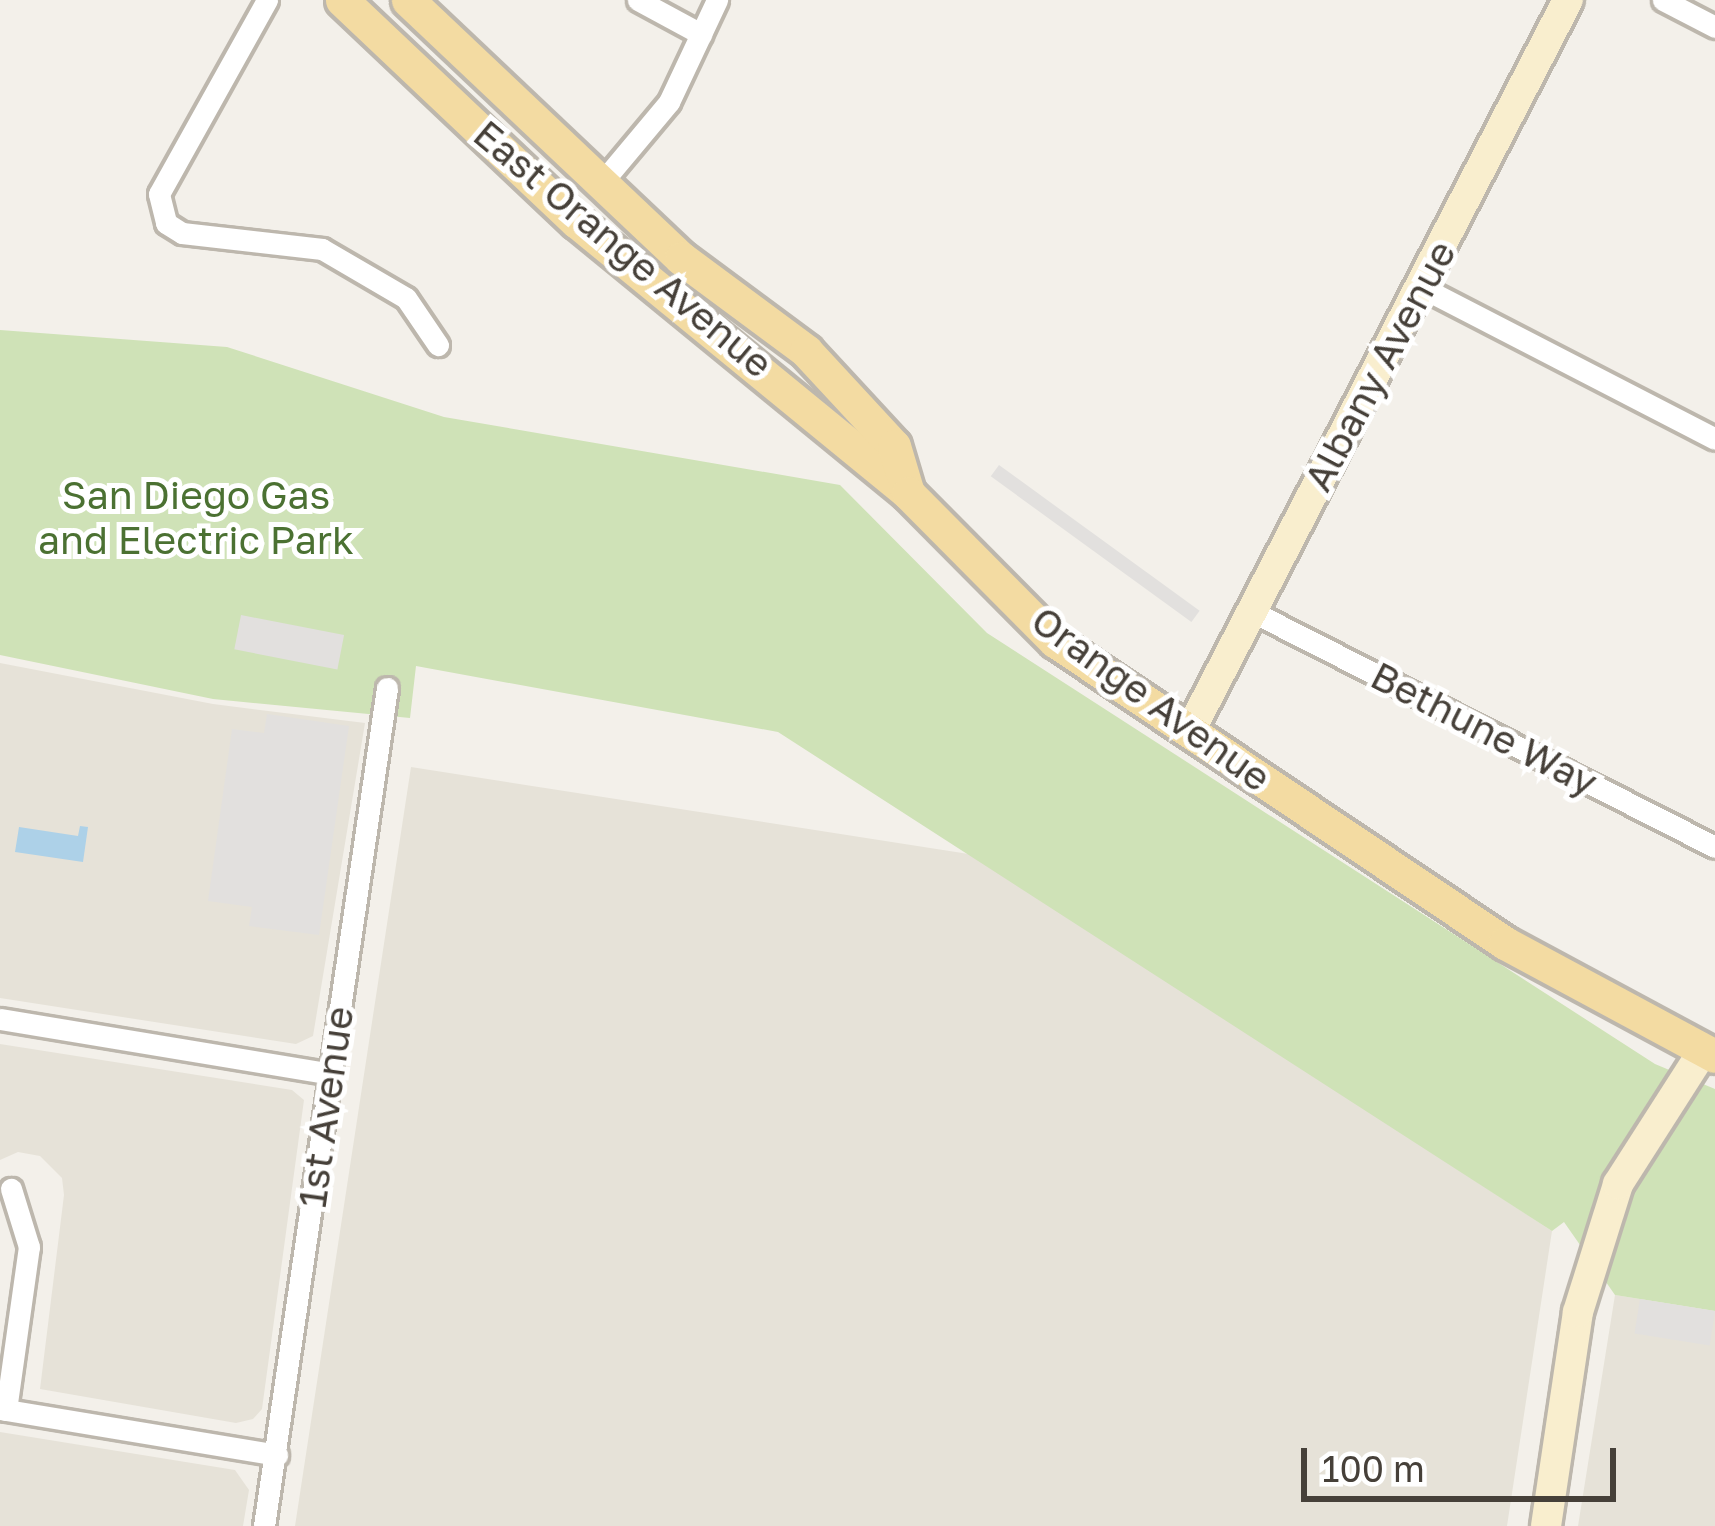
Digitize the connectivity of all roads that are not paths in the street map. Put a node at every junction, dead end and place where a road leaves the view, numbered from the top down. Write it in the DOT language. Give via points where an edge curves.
graph roads {
  1 [pos="268,0"];
  2 [pos="342,0"];
  3 [pos="408,0"];
  4 [pos="638,0"];
  5 [pos="717,0"];
  6 [pos="1568,0"];
  7 [pos="1664,0"];
  8 [pos="1715,27"];
  9 [pos="701,34"];
  10 [pos="603,181"];
  11 [pos="570,215"];
  12 [pos="1419,286"];
  13 [pos="438,346"];
  14 [pos="1715,439"];
  15 [pos="908,493"];
  16 [pos="1253,612"];
  17 [pos="387,688"];
  18 [pos="1190,731"];
  19 [pos="1715,847"];
  20 [pos="0,1019"];
  21 [pos="1709,1054"];
  22 [pos="331,1074"];
  23 [pos="11,1189"];
  24 [pos="3,1409"];
  25 [pos="277,1455"];
  26 [pos="264,1526"];
  27 [pos="1546,1526"];
  1 -- 13 [label="street" via="159,194 166,223 182,232 322,249 406,298"];
  2 -- 11 [label="main road, East Orange Avenue"];
  3 -- 10 [label="main road, Orange Avenue"];
  4 -- 9 [label="street"];
  5 -- 9 [label="street"];
  6 -- 12 [label="street, Albany Avenue"];
  7 -- 8 [label="street"];
  9 -- 10 [label="street" via="669,102"];
  10 -- 11 [label="main road"];
  10 -- 15 [label="main road, Orange Avenue" via="681,258 806,352 894,446"];
  11 -- 15 [label="main road, East Orange Avenue"];
  12 -- 14 [label="street"];
  12 -- 16 [label="street, Albany Avenue"];
  15 -- 18 [label="main road, Orange Avenue" via="1055,641"];
  16 -- 18 [label="street, Albany Avenue"];
  16 -- 19 [label="street, Bethune Way"];
  17 -- 22 [label="street, 1st Avenue"];
  18 -- 21 [label="main road, Orange Avenue" via="1505,943"];
  20 -- 22 [label="street"];
  21 -- 27 [label="street" via="1618,1184 1578,1312"];
  22 -- 25 [label="street, 1st Avenue"];
  23 -- 24 [label="street" via="29,1246"];
  24 -- 25 [label="street"];
  25 -- 26 [label="street, 1st Avenue"];
}
